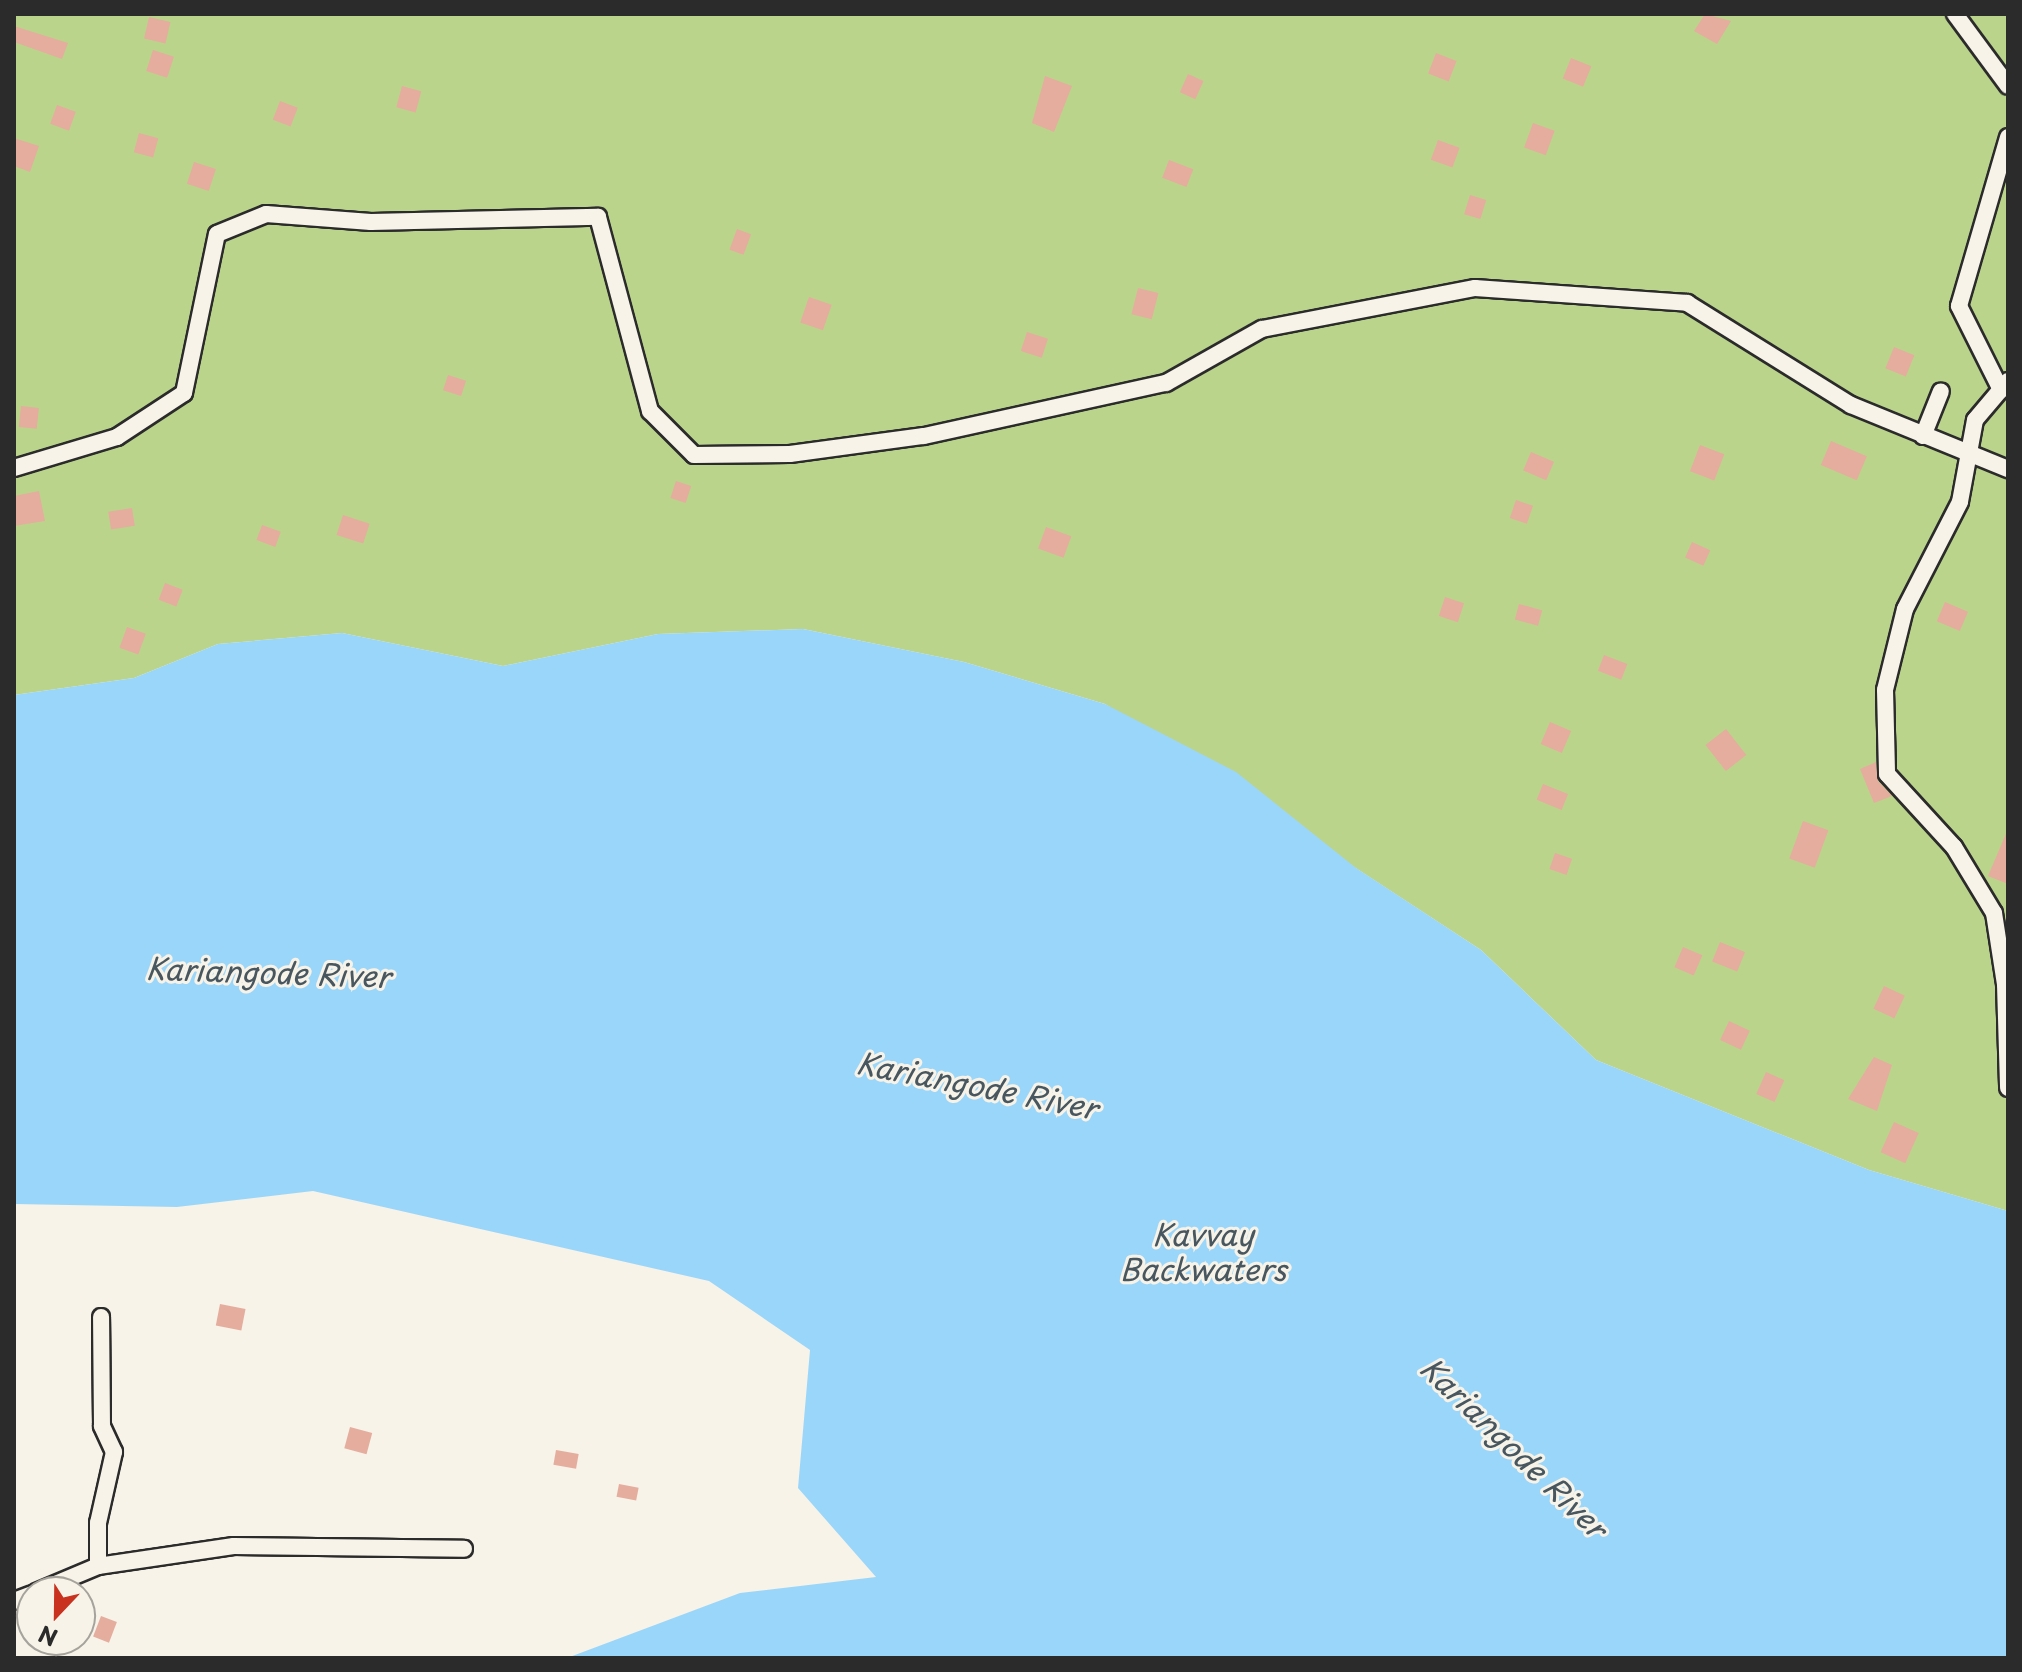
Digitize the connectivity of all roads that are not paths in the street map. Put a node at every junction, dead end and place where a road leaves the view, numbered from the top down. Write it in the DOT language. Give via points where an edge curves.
graph roads {
  1 [pos="1955,14"];
  2 [pos="2008,86"];
  3 [pos="2008,137"];
  4 [pos="2004,386"];
  5 [pos="1941,391"];
  6 [pos="1923,436"];
  7 [pos="1968,455"];
  8 [pos="14,468"];
  9 [pos="2008,469"];
  10 [pos="1994,913"];
  11 [pos="2008,926"];
  12 [pos="2008,1088"];
  13 [pos="101,1317"];
  14 [pos="464,1549"];
  15 [pos="98,1566"];
  16 [pos="74,1576"];
  1 -- 2 [label="street"];
  3 -- 4 [label="street" via="1959,306"];
  4 -- 7 [label="street" via="1975,420"];
  5 -- 6 [label="street"];
  6 -- 7 [label="street"];
  6 -- 8 [label="street" via="1851,405 1687,303 1475,288 1262,329 1166,383 939,433 790,454 694,455 650,411 623,332 598,217 371,222 266,214 217,234 184,393 117,437"];
  7 -- 9 [label="street"];
  7 -- 10 [label="street" via="1960,502 1905,609 1885,690 1887,774 1954,847"];
  10 -- 11 [label="street"];
  10 -- 12 [label="street" via="2005,984"];
  13 -- 15 [label="street" via="102,1426 114,1452 98,1523"];
  14 -- 15 [label="street" via="234,1546"];
  15 -- 16 [label="street"];
}
